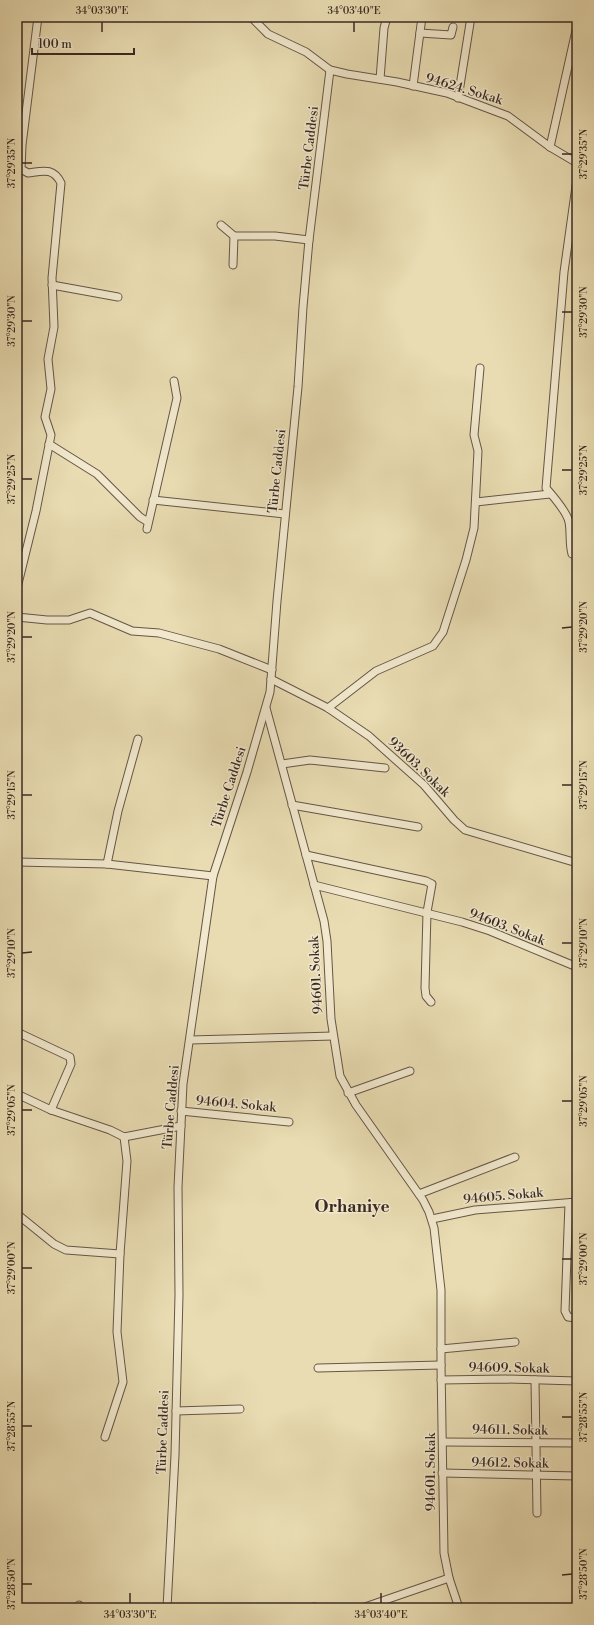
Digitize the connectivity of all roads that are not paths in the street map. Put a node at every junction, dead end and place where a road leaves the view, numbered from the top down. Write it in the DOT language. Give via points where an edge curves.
graph roads {
  1 [pos="38,17"];
  2 [pos="252,17"];
  3 [pos="387,17"];
  4 [pos="422,17"];
  5 [pos="471,17"];
  6 [pos="577,26"];
  7 [pos="453,27"];
  8 [pos="420,33"];
  9 [pos="330,70"];
  10 [pos="380,79"];
  11 [pos="413,86"];
  12 [pos="458,98"];
  13 [pos="550,147"];
  14 [pos="577,163"];
  15 [pos="577,179"];
  16 [pos="221,225"];
  17 [pos="234,236"];
  18 [pos="309,240"];
  19 [pos="233,264"];
  20 [pos="52,286"];
  21 [pos="118,297"];
  22 [pos="480,368"];
  23 [pos="174,381"];
  24 [pos="49,444"];
  25 [pos="550,494"];
  26 [pos="153,500"];
  27 [pos="476,502"];
  28 [pos="285,514"];
  29 [pos="577,554"];
  30 [pos="17,588"];
  31 [pos="17,617"];
  32 [pos="272,670"];
  33 [pos="272,679"];
  34 [pos="266,708"];
  35 [pos="328,708"];
  36 [pos="138,739"];
  37 [pos="282,764"];
  38 [pos="385,768"];
  39 [pos="292,805"];
  40 [pos="418,827"];
  41 [pos="306,855"];
  42 [pos="17,862"];
  43 [pos="577,862"];
  44 [pos="107,864"];
  45 [pos="213,876"];
  46 [pos="314,885"];
  47 [pos="427,912"];
  48 [pos="577,967"];
  49 [pos="431,1002"];
  50 [pos="17,1032"];
  51 [pos="333,1036"];
  52 [pos="190,1040"];
  53 [pos="410,1072"];
  54 [pos="348,1092"];
  55 [pos="17,1094"];
  56 [pos="51,1110"];
  57 [pos="182,1111"];
  58 [pos="289,1122"];
  59 [pos="181,1126"];
  60 [pos="124,1137"];
  61 [pos="515,1157"];
  62 [pos="419,1194"];
  63 [pos="577,1202"];
  64 [pos="569,1203"];
  65 [pos="17,1214"];
  66 [pos="432,1219"];
  67 [pos="120,1254"];
  68 [pos="577,1318"];
  69 [pos="515,1342"];
  70 [pos="441,1349"];
  71 [pos="441,1366"];
  72 [pos="318,1368"];
  73 [pos="441,1380"];
  74 [pos="535,1380"];
  75 [pos="577,1382"];
  76 [pos="240,1409"];
  77 [pos="176,1411"];
  78 [pos="105,1437"];
  79 [pos="442,1442"];
  80 [pos="536,1443"];
  81 [pos="577,1443"];
  82 [pos="442,1473"];
  83 [pos="536,1475"];
  84 [pos="577,1476"];
  85 [pos="537,1513"];
  86 [pos="449,1578"];
  87 [pos="167,1608"];
  88 [pos="362,1608"];
  89 [pos="459,1608"];
  1 -- 20 [label="street" via="21,169 28,173 48,171 57,175 61,183"];
  2 -- 9 [label="street" via="268,34 306,52"];
  3 -- 10 [label="street"];
  4 -- 8 [label="street"];
  5 -- 12 [label="street"];
  6 -- 13 [label="street"];
  7 -- 8 [label="street" via="451,36"];
  8 -- 11 [label="street"];
  9 -- 10 [label="street, 94624. Sokak"];
  9 -- 18 [label="street, Türbe Caddesi"];
  10 -- 11 [label="street, 94624. Sokak"];
  11 -- 12 [label="street, 94624. Sokak"];
  12 -- 13 [label="street, 94624. Sokak" via="508,116"];
  13 -- 14 [label="street, 94624. Sokak"];
  15 -- 25 [label="street" via="564,272 552,397 546,488"];
  16 -- 17 [label="street"];
  17 -- 18 [label="street" via="275,236"];
  17 -- 19 [label="street"];
  18 -- 28 [label="street, Türbe Caddesi"];
  20 -- 21 [label="street"];
  20 -- 24 [label="street" via="54,327 48,358 50,389 46,417"];
  22 -- 27 [label="street" via="474,435 478,451"];
  23 -- 26 [label="street" via="177,398"];
  24 -- 26 [label="street" via="97,474 147,525"];
  24 -- 30 [label="street"];
  25 -- 27 [label="street"];
  25 -- 29 [label="street" via="569,521 572,554"];
  26 -- 28 [label="street"];
  27 -- 35 [label="street" via="474,528 466,560 443,632 433,646 376,671"];
  28 -- 32 [label="street, Türbe Caddesi"];
  31 -- 32 [label="street" via="69,620 90,613 132,631 159,632 219,649"];
  32 -- 33 [label="street, Türbe Caddesi"];
  33 -- 34 [label="street, Türbe Caddesi"];
  33 -- 35 [label="street, 93603. Sokak"];
  34 -- 37 [label="street, 94601. Sokak"];
  34 -- 45 [label="street, Türbe Caddesi"];
  35 -- 43 [label="street, 93603. Sokak" via="380,745 424,785 465,830"];
  36 -- 44 [label="street" via="118,811"];
  37 -- 38 [label="street" via="310,760"];
  37 -- 39 [label="street, 94601. Sokak"];
  39 -- 40 [label="street"];
  39 -- 41 [label="street, 94601. Sokak"];
  41 -- 46 [label="street, 94601. Sokak"];
  41 -- 47 [label="street" via="430,882 432,887"];
  42 -- 44 [label="street"];
  44 -- 45 [label="street"];
  45 -- 52 [label="street, Türbe Caddesi"];
  46 -- 47 [label="street, 94603. Sokak"];
  46 -- 51 [label="street, 94601. Sokak" via="326,931"];
  47 -- 48 [label="street, 94603. Sokak" via="490,931"];
  47 -- 49 [label="street" via="426,992"];
  50 -- 56 [label="street" via="70,1057 71,1064"];
  51 -- 52 [label="street"];
  51 -- 54 [label="street, 94601. Sokak" via="340,1076"];
  52 -- 57 [label="street, Türbe Caddesi" via="183,1084"];
  53 -- 54 [label="street"];
  54 -- 62 [label="street, 94601. Sokak"];
  55 -- 56 [label="street"];
  56 -- 60 [label="street"];
  57 -- 58 [label="street, 94604. Sokak"];
  57 -- 59 [label="street, Türbe Caddesi"];
  59 -- 60 [label="street"];
  59 -- 77 [label="street, Türbe Caddesi"];
  60 -- 67 [label="street" via="127,1161"];
  61 -- 62 [label="street"];
  62 -- 66 [label="street, 94601. Sokak"];
  63 -- 64 [label="street, 94605. Sokak"];
  64 -- 66 [label="street, 94605. Sokak" via="466,1211"];
  64 -- 68 [label="street" via="565,1311 568,1317"];
  65 -- 67 [label="street" via="54,1244 66,1250"];
  66 -- 70 [label="street, 94601. Sokak" via="440,1276"];
  67 -- 78 [label="street" via="117,1332 123,1382"];
  69 -- 70 [label="street"];
  70 -- 71 [label="street, 94601. Sokak"];
  71 -- 72 [label="street"];
  71 -- 73 [label="street, 94601. Sokak"];
  73 -- 74 [label="street, 94609. Sokak"];
  73 -- 79 [label="street, 94601. Sokak"];
  74 -- 75 [label="street, 94609. Sokak"];
  74 -- 80 [label="street"];
  76 -- 77 [label="street"];
  77 -- 87 [label="street, Türbe Caddesi"];
  79 -- 80 [label="street, 94611. Sokak"];
  79 -- 82 [label="street, 94601. Sokak"];
  80 -- 81 [label="street, 94611. Sokak"];
  80 -- 83 [label="street"];
  82 -- 83 [label="street, 94612. Sokak"];
  82 -- 86 [label="street, 94601. Sokak" via="444,1553"];
  83 -- 84 [label="street, 94612. Sokak"];
  83 -- 85 [label="street"];
  86 -- 88 [label="street"];
  86 -- 89 [label="street, 94601. Sokak"];
}
